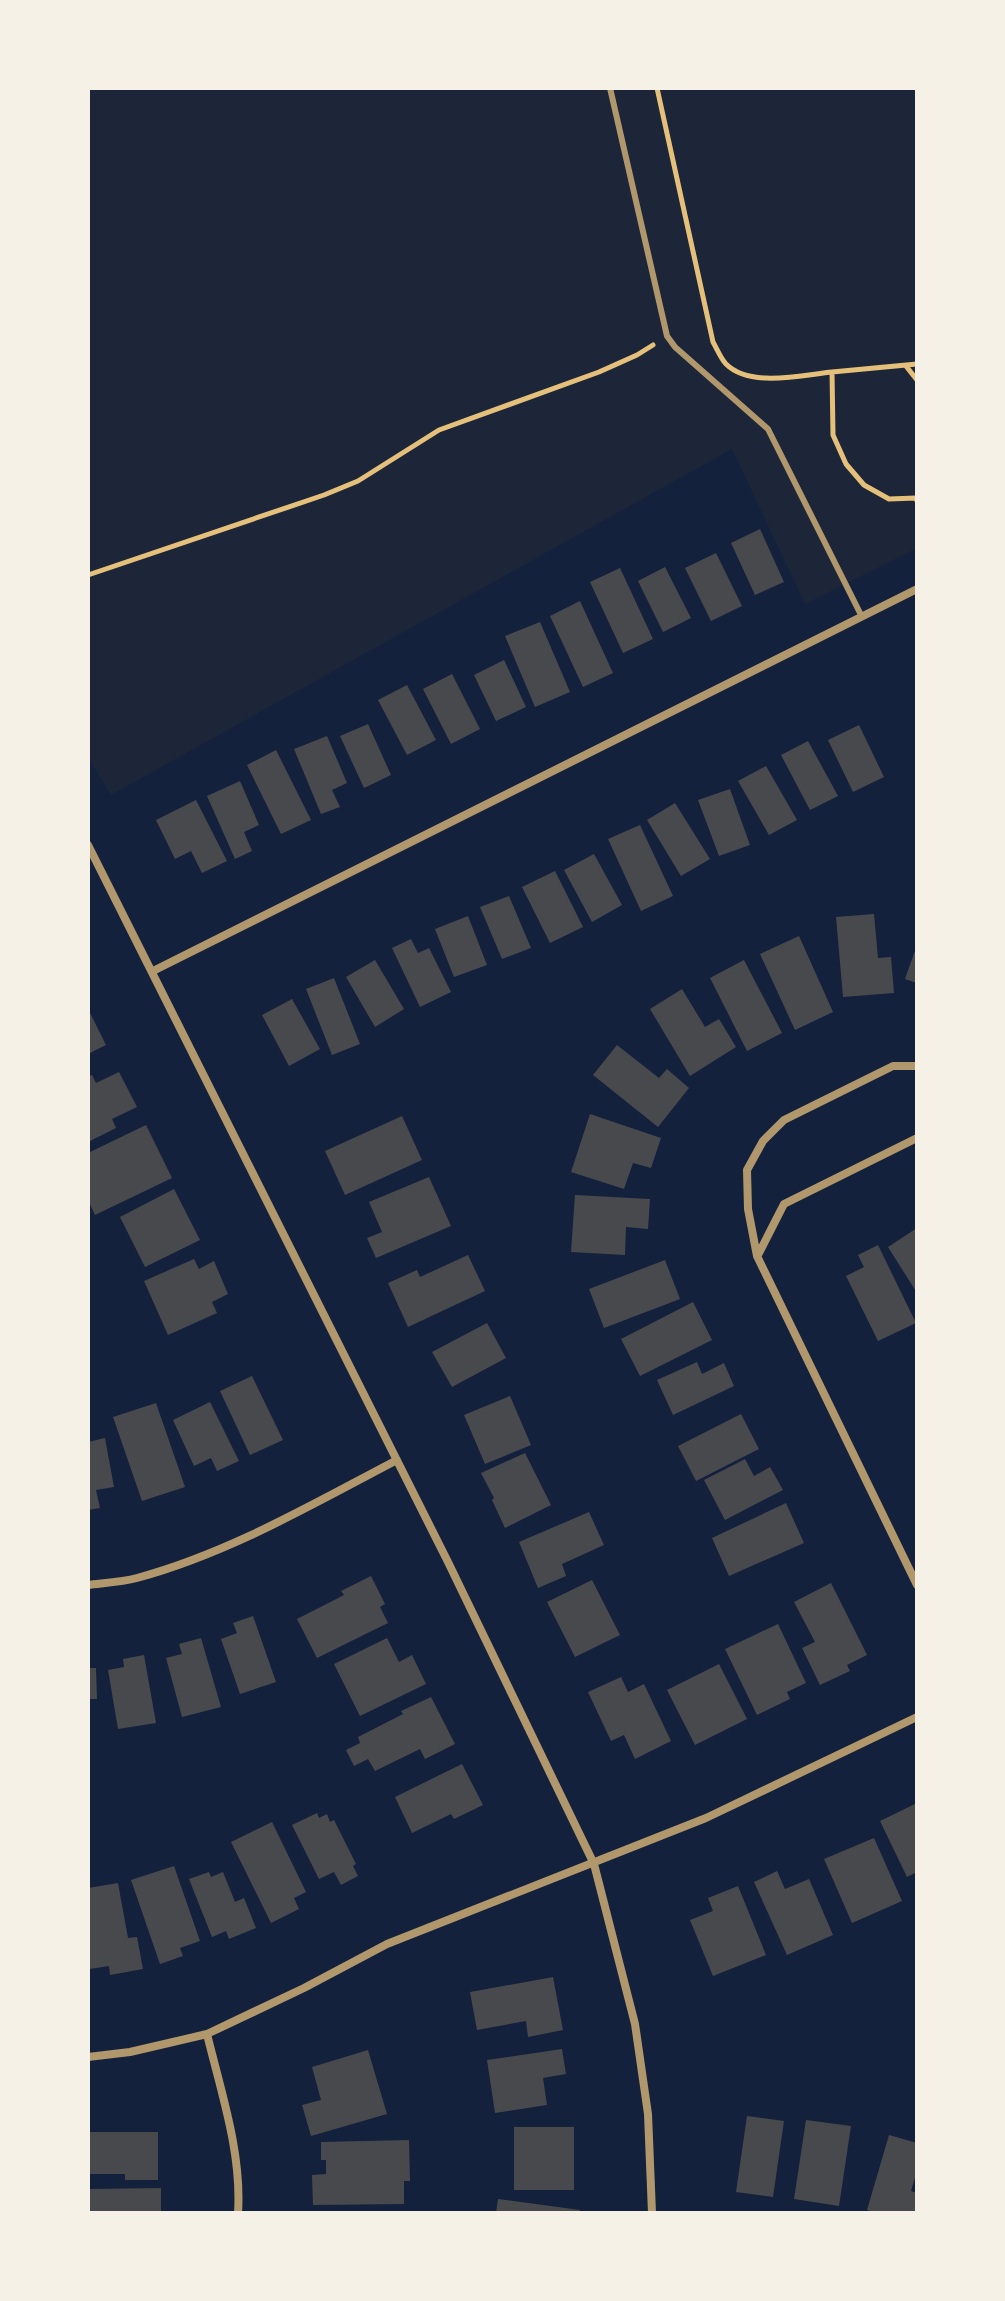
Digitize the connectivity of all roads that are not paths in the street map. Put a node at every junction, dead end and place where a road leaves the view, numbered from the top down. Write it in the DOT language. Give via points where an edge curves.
graph roads {
  1 [pos="610,88"];
  2 [pos="917,589"];
  3 [pos="862,617"];
  4 [pos="88,845"];
  5 [pos="153,971"];
  6 [pos="917,1066"];
  7 [pos="917,1138"];
  8 [pos="757,1256"];
  9 [pos="397,1460"];
  10 [pos="88,1585"];
  11 [pos="917,1585"];
  12 [pos="917,1717"];
  13 [pos="594,1864"];
  14 [pos="207,2034"];
  15 [pos="88,2057"];
  16 [pos="238,2213"];
  17 [pos="652,2213"];
  1 -- 3 [label="lane" via="667,336 768,429"];
  2 -- 3 [label="street"];
  3 -- 5 [label="street"];
  4 -- 5 [label="street"];
  5 -- 9 [label="street"];
  6 -- 8 [label="street" via="893,1066 784,1120 763,1141 747,1170"];
  7 -- 8 [label="street" via="784,1204"];
  8 -- 11 [label="street"];
  9 -- 10 [label="street" via="260,1532 200,1557 135,1579"];
  9 -- 13 [label="street"];
  12 -- 13 [label="street" via="706,1818"];
  13 -- 14 [label="street" via="387,1944"];
  13 -- 17 [label="street" via="635,2024 648,2114"];
  14 -- 15 [label="street"];
  14 -- 16 [label="street" via="234,2147"];
}
